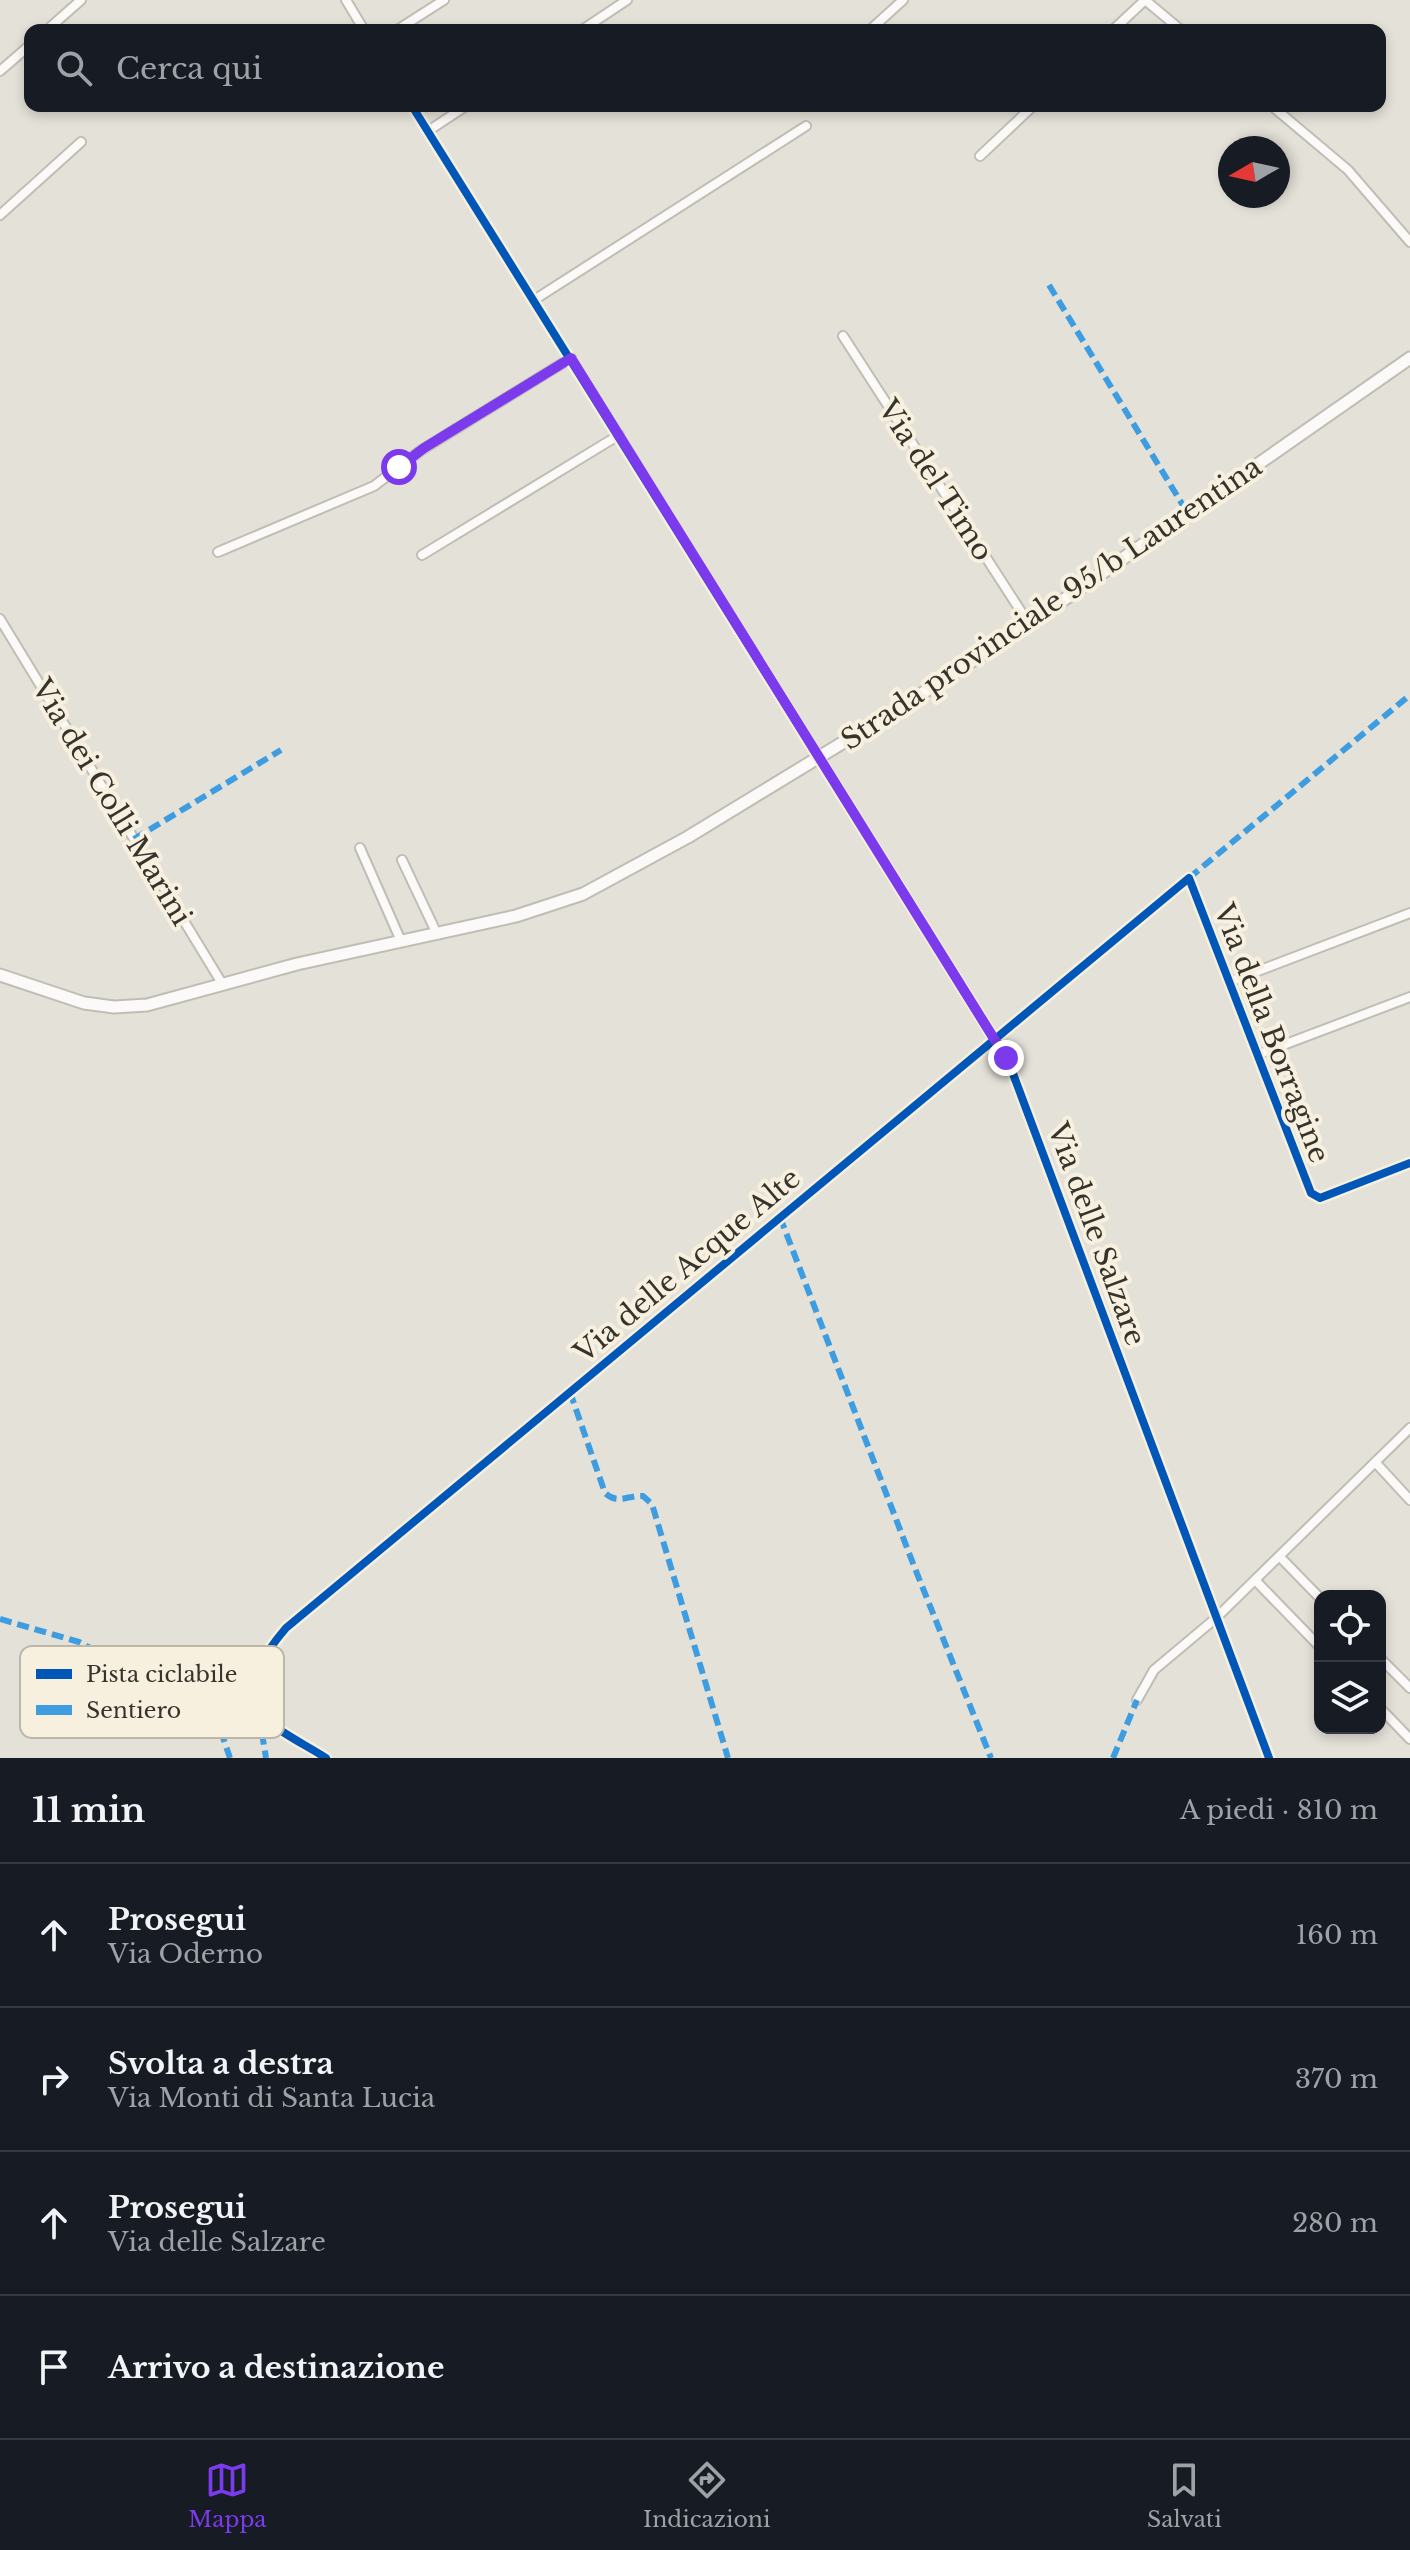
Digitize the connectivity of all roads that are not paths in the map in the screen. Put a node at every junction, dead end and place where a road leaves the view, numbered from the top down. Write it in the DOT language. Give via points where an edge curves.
graph roads {
  1 [pos="81,0"];
  2 [pos="346,0"];
  3 [pos="444,0"];
  4 [pos="627,0"];
  5 [pos="903,0"];
  6 [pos="1145,0"];
  7 [pos="54,24"];
  8 [pos="360,24"];
  9 [pos="406,24"];
  10 [pos="591,24"];
  11 [pos="877,24"];
  12 [pos="1119,24"];
  13 [pos="1174,24"];
  14 [pos="24,50"];
  15 [pos="0,71"];
  16 [pos="416,112"];
  17 [pos="457,112"];
  18 [pos="1027,112"];
  19 [pos="1279,112"];
  20 [pos="806,126"];
  21 [pos="428,131"];
  22 [pos="81,142"];
  23 [pos="980,156"];
  24 [pos="0,215"];
  25 [pos="1410,242"];
  26 [pos="534,300"];
  27 [pos="843,336"];
  28 [pos="571,358"];
  29 [pos="1410,358"];
  30 [pos="619,435"];
  31 [pos="218,552"];
  32 [pos="422,555"];
  33 [pos="0,619"];
  34 [pos="1029,624"];
  35 [pos="819,758"];
  36 [pos="360,848"];
  37 [pos="402,860"];
  38 [pos="1189,878"];
  39 [pos="1410,913"];
  40 [pos="437,934"];
  41 [pos="401,941"];
  42 [pos="0,975"];
  43 [pos="1229,982"];
  44 [pos="223,985"];
  45 [pos="1410,997"];
  46 [pos="994,1039"];
  47 [pos="1257,1055"];
  48 [pos="1410,1163"];
  49 [pos="1410,1428"];
  50 [pos="1375,1462"];
  51 [pos="1410,1500"];
  52 [pos="1279,1556"];
  53 [pos="1255,1580"];
  54 [pos="1314,1592"];
  55 [pos="1216,1618"];
  56 [pos="1314,1641"];
  57 [pos="273,1646"];
  58 [pos="1384,1662"];
  59 [pos="1410,1688"];
  60 [pos="1137,1700"];
  61 [pos="1386,1714"];
  62 [pos="284,1731"];
  63 [pos="1410,1739"];
  64 [pos="326,1758"];
  65 [pos="1269,1758"];
  1 -- 7 [label="street"];
  2 -- 8 [label="street"];
  3 -- 9 [label="street"];
  4 -- 10 [label="street"];
  5 -- 11 [label="street"];
  6 -- 12 [label="street"];
  6 -- 13 [label="street"];
  14 -- 15 [label="street"];
  16 -- 21 [label="street, Via delle Salzare"];
  17 -- 21 [label="street"];
  18 -- 23 [label="street"];
  19 -- 25 [label="street" via="1348,170"];
  20 -- 26 [label="street"];
  21 -- 26 [label="street, Via delle Salzare"];
  22 -- 24 [label="street"];
  26 -- 28 [label="street, Via delle Salzare"];
  27 -- 34 [label="street, Via del Timo"];
  28 -- 30 [label="street, Via delle Salzare"];
  28 -- 31 [label="street" via="424,448 374,486"];
  29 -- 34 [label="main road, Strada provinciale 95/b Laurentina"];
  30 -- 32 [label="street"];
  30 -- 35 [label="street, Via delle Salzare"];
  33 -- 44 [label="street, Via dei Colli Marini"];
  34 -- 35 [label="main road, Strada provinciale 95/b Laurentina"];
  35 -- 40 [label="main road, Strada provinciale 95/b Laurentina" via="583,894"];
  35 -- 46 [label="street, Via delle Salzare"];
  36 -- 41 [label="street"];
  37 -- 40 [label="street"];
  38 -- 43 [label="street, Via della Borragine"];
  38 -- 46 [label="street, Via delle Acque Alte"];
  39 -- 43 [label="street"];
  40 -- 41 [label="main road, Strada provinciale 95/b Laurentina"];
  41 -- 44 [label="main road, Strada provinciale 95/b Laurentina"];
  42 -- 44 [label="main road, Strada provinciale 95/b Laurentina" via="107,1007 155,1004"];
  43 -- 47 [label="street, Via della Borragine"];
  45 -- 47 [label="street"];
  46 -- 55 [label="street, Via delle Salzare" via="1019,1085"];
  46 -- 57 [label="street, Via delle Acque Alte" via="297,1619"];
  47 -- 48 [label="street, Via della Borragine" via="1315,1197"];
  49 -- 50 [label="street"];
  50 -- 51 [label="street"];
  50 -- 52 [label="street"];
  52 -- 53 [label="street"];
  52 -- 54 [label="street"];
  53 -- 55 [label="street"];
  53 -- 56 [label="street"];
  55 -- 60 [label="street" via="1152,1673"];
  55 -- 65 [label="street, Via delle Salzare"];
  58 -- 59 [label="street"];
  61 -- 63 [label="street"];
  62 -- 64 [label="street, Via delle Acque Alte"];
}
